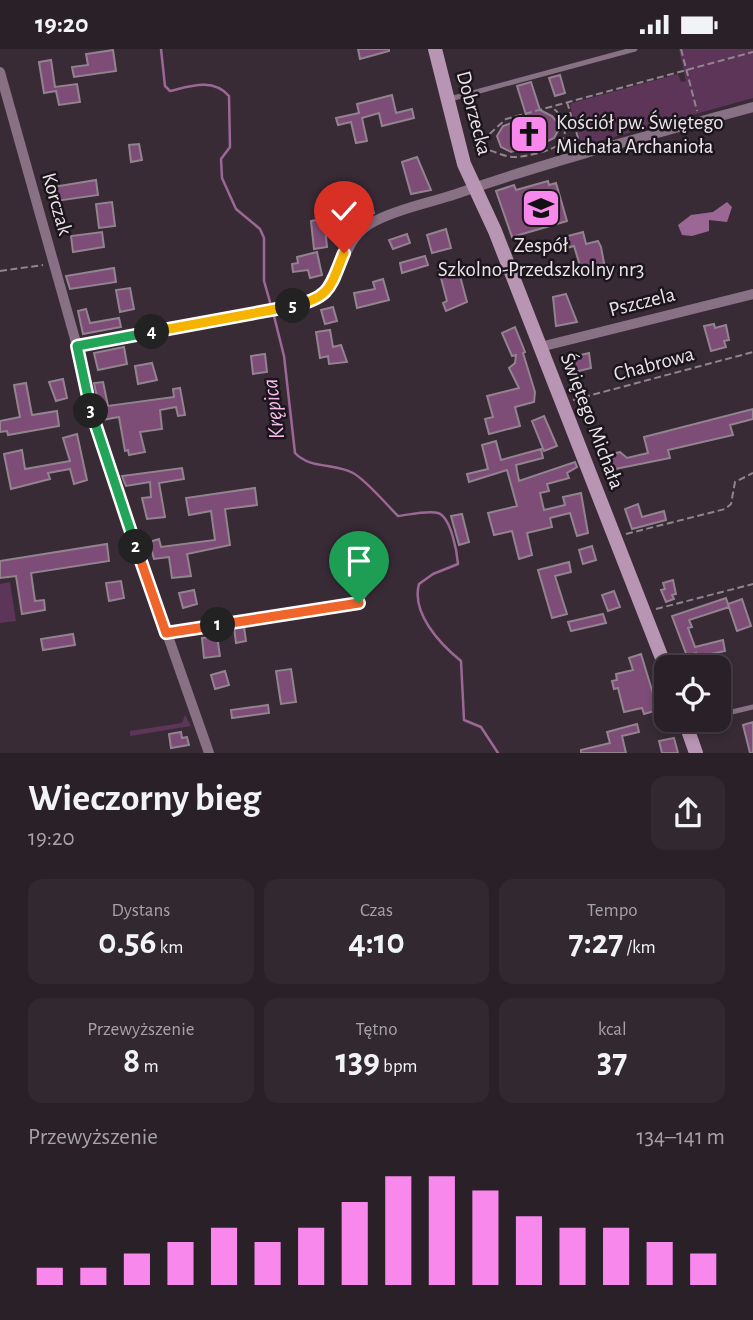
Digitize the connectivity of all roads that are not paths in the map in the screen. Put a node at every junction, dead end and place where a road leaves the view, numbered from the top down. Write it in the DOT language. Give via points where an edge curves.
graph roads {
  1 [pos="435,49"];
  2 [pos="635,49"];
  3 [pos="0,72"];
  4 [pos="447,100"];
  5 [pos="753,107"];
  6 [pos="475,187"];
  7 [pos="753,294"];
  8 [pos="77,346"];
  9 [pos="540,347"];
  10 [pos="371,585"];
  11 [pos="166,633"];
  12 [pos="661,655"];
  13 [pos="753,707"];
  14 [pos="731,712"];
  15 [pos="689,732"];
  16 [pos="209,753"];
  17 [pos="696,753"];
  1 -- 4 [label="street, Dobrzecka"];
  2 -- 4 [label="lane"];
  3 -- 8 [label="street, Korczak"];
  4 -- 6 [label="street, Dobrzecka"];
  5 -- 6 [label="street"];
  6 -- 8 [label="street" via="365,227 344,253 330,289 311,301"];
  6 -- 9 [label="street, Świętego Michała"];
  7 -- 9 [label="street, Pszczela"];
  8 -- 11 [label="street, Korczak" via="99,440"];
  9 -- 12 [label="street, Świętego Michała"];
  10 -- 11 [label="lane" via="359,603 352,605"];
  11 -- 16 [label="street, Korczak"];
  13 -- 14 [label="lane"];
  15 -- 17 [label="street"];
}
